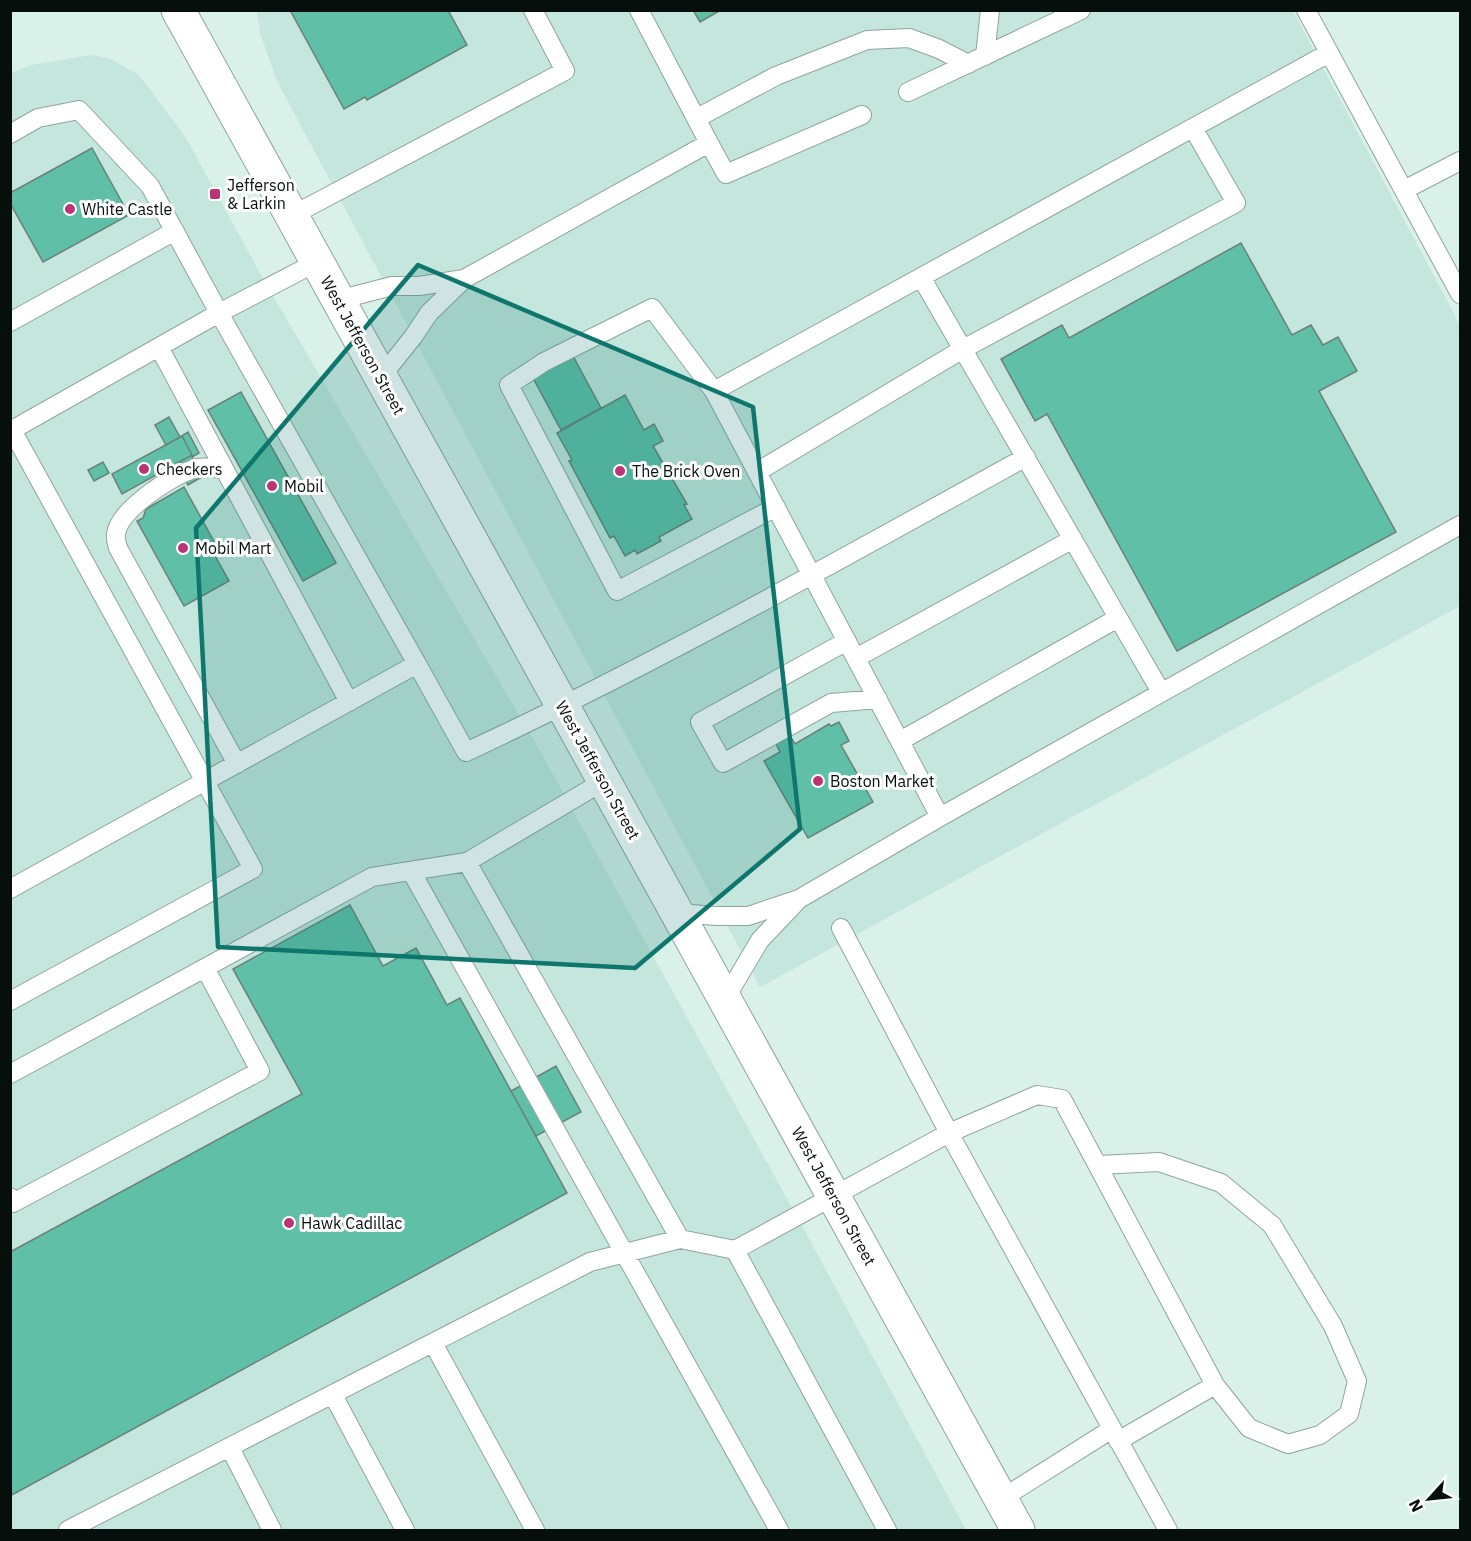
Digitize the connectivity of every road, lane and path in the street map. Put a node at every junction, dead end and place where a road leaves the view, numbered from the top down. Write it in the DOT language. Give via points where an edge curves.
graph roads {
  1 [pos="178,10"];
  2 [pos="533,10"];
  3 [pos="639,10"];
  4 [pos="990,10"];
  5 [pos="1081,10"];
  6 [pos="1306,10"];
  7 [pos="1329,53"];
  8 [pos="985,56"];
  9 [pos="968,64"];
  10 [pos="908,92"];
  11 [pos="862,115"];
  12 [pos="697,118"];
  13 [pos="1193,128"];
  14 [pos="10,134"];
  15 [pos="709,143"];
  16 [pos="1461,161"];
  17 [pos="1404,190"];
  18 [pos="291,216"];
  19 [pos="175,231"];
  20 [pos="318,262"];
  21 [pos="921,277"];
  22 [pos="464,279"];
  23 [pos="1461,294"];
  24 [pos="338,300"];
  25 [pos="219,313"];
  26 [pos="10,322"];
  27 [pos="159,347"];
  28 [pos="963,349"];
  29 [pos="381,377"];
  30 [pos="714,391"];
  31 [pos="11,430"];
  32 [pos="1026,457"];
  33 [pos="224,468"];
  34 [pos="757,472"];
  35 [pos="776,507"];
  36 [pos="1461,525"];
  37 [pos="1073,539"];
  38 [pos="812,575"];
  39 [pos="1118,618"];
  40 [pos="847,641"];
  41 [pos="856,658"];
  42 [pos="417,664"];
  43 [pos="1161,692"];
  44 [pos="878,699"];
  45 [pos="349,702"];
  46 [pos="563,707"];
  47 [pos="900,741"];
  48 [pos="237,764"];
  49 [pos="205,781"];
  50 [pos="604,781"];
  51 [pos="940,817"];
  52 [pos="467,862"];
  53 [pos="411,871"];
  54 [pos="10,889"];
  55 [pos="799,899"];
  56 [pos="677,913"];
  57 [pos="841,928"];
  58 [pos="205,968"];
  59 [pos="725,999"];
  60 [pos="10,1001"];
  61 [pos="10,1074"];
  62 [pos="949,1133"];
  63 [pos="1099,1165"];
  64 [pos="10,1197"];
  65 [pos="835,1197"];
  66 [pos="680,1239"];
  67 [pos="735,1250"];
  68 [pos="624,1253"];
  69 [pos="433,1343"];
  70 [pos="1215,1385"];
  71 [pos="333,1395"];
  72 [pos="1115,1435"];
  73 [pos="230,1448"];
  74 [pos="1001,1499"];
  75 [pos="68,1530"];
  76 [pos="272,1530"];
  77 [pos="405,1530"];
  78 [pos="535,1530"];
  79 [pos="779,1530"];
  80 [pos="887,1530"];
  81 [pos="1018,1530"];
  82 [pos="1168,1530"];
  1 -- 18 [label="main road, West Jefferson Street"];
  2 -- 18 [label="lane" via="565,71"];
  3 -- 12 [label="lane"];
  4 -- 8 [label="lane"];
  5 -- 8 [label="lane"];
  6 -- 7 [label="lane"];
  7 -- 13 [label="lane"];
  7 -- 17 [label="lane"];
  8 -- 9 [label="lane"];
  9 -- 10 [label="lane"];
  9 -- 12 [label="lane" via="909,38 867,40 776,76"];
  11 -- 15 [label="lane" via="726,174"];
  12 -- 15 [label="lane"];
  13 -- 21 [label="lane"];
  13 -- 28 [label="lane" via="1236,203"];
  14 -- 19 [label="lane" via="38,118 79,110 150,186"];
  15 -- 22 [label="lane"];
  16 -- 17 [label="lane"];
  17 -- 23 [label="lane"];
  18 -- 20 [label="main road, West Jefferson Street"];
  19 -- 25 [label="lane"];
  19 -- 26 [label="lane"];
  20 -- 24 [label="main road, West Jefferson Street"];
  20 -- 25 [label="lane"];
  21 -- 28 [label="lane"];
  21 -- 30 [label="lane"];
  22 -- 24 [label="lane" via="392,286"];
  22 -- 29 [label="lane" via="429,313"];
  24 -- 29 [label="main road, West Jefferson Street"];
  25 -- 27 [label="lane"];
  25 -- 42 [label="lane"];
  27 -- 31 [label="lane"];
  27 -- 33 [label="lane"];
  28 -- 32 [label="lane"];
  28 -- 34 [label="lane"];
  29 -- 46 [label="main road, West Jefferson Street"];
  30 -- 34 [label="lane"];
  30 -- 35 [label="lane" via="652,308 544,362 509,385 617,591"];
  31 -- 49 [label="lane"];
  32 -- 37 [label="lane"];
  32 -- 38 [label="lane"];
  33 -- 45 [label="lane"];
  33 -- 48 [label="lane" via="191,470 144,496 119,524 115,535 118,548"];
  34 -- 35 [label="lane"];
  35 -- 38 [label="lane"];
  36 -- 43 [label="lane"];
  37 -- 39 [label="lane"];
  37 -- 41 [label="lane"];
  38 -- 40 [label="lane"];
  38 -- 46 [label="lane"];
  39 -- 43 [label="lane"];
  39 -- 47 [label="lane"];
  40 -- 41 [label="lane"];
  40 -- 44 [label="lane" via="700,722 723,763 831,703"];
  41 -- 44 [label="lane"];
  42 -- 45 [label="lane"];
  42 -- 46 [label="lane" via="466,752"];
  43 -- 51 [label="lane"];
  44 -- 47 [label="lane"];
  45 -- 48 [label="lane"];
  46 -- 50 [label="main road, West Jefferson Street"];
  47 -- 51 [label="lane"];
  48 -- 49 [label="lane"];
  49 -- 54 [label="lane"];
  49 -- 60 [label="lane" via="253,869"];
  50 -- 52 [label="lane"];
  50 -- 56 [label="main road, West Jefferson Street"];
  51 -- 55 [label="lane"];
  52 -- 53 [label="lane"];
  52 -- 66 [label="lane"];
  53 -- 58 [label="lane" via="372,877"];
  53 -- 68 [label="lane"];
  55 -- 56 [label="lane" via="748,916"];
  55 -- 59 [label="lane" via="760,940"];
  56 -- 59 [label="main road, West Jefferson Street"];
  57 -- 62 [label="lane"];
  58 -- 61 [label="lane"];
  58 -- 64 [label="lane" via="260,1071 14,1203"];
  59 -- 65 [label="main road, West Jefferson Street"];
  62 -- 63 [label="lane" via="1037,1095 1062,1099"];
  62 -- 65 [label="lane"];
  62 -- 72 [label="lane"];
  63 -- 70 [label="lane"];
  63 -- 70 [label="lane" via="1159,1162 1221,1184 1272,1225 1333,1326 1357,1381 1348,1414 1320,1435 1288,1444 1249,1428"];
  65 -- 67 [label="lane"];
  65 -- 74 [label="main road, West Jefferson Street"];
  66 -- 67 [label="lane"];
  66 -- 68 [label="lane"];
  67 -- 80 [label="lane"];
  68 -- 69 [label="lane" via="590,1262"];
  68 -- 79 [label="lane"];
  69 -- 71 [label="lane"];
  69 -- 78 [label="lane"];
  70 -- 72 [label="lane"];
  71 -- 73 [label="lane"];
  71 -- 77 [label="lane"];
  72 -- 74 [label="lane"];
  72 -- 82 [label="lane"];
  73 -- 75 [label="lane"];
  73 -- 76 [label="lane"];
  74 -- 81 [label="main road, West Jefferson Street"];
}
